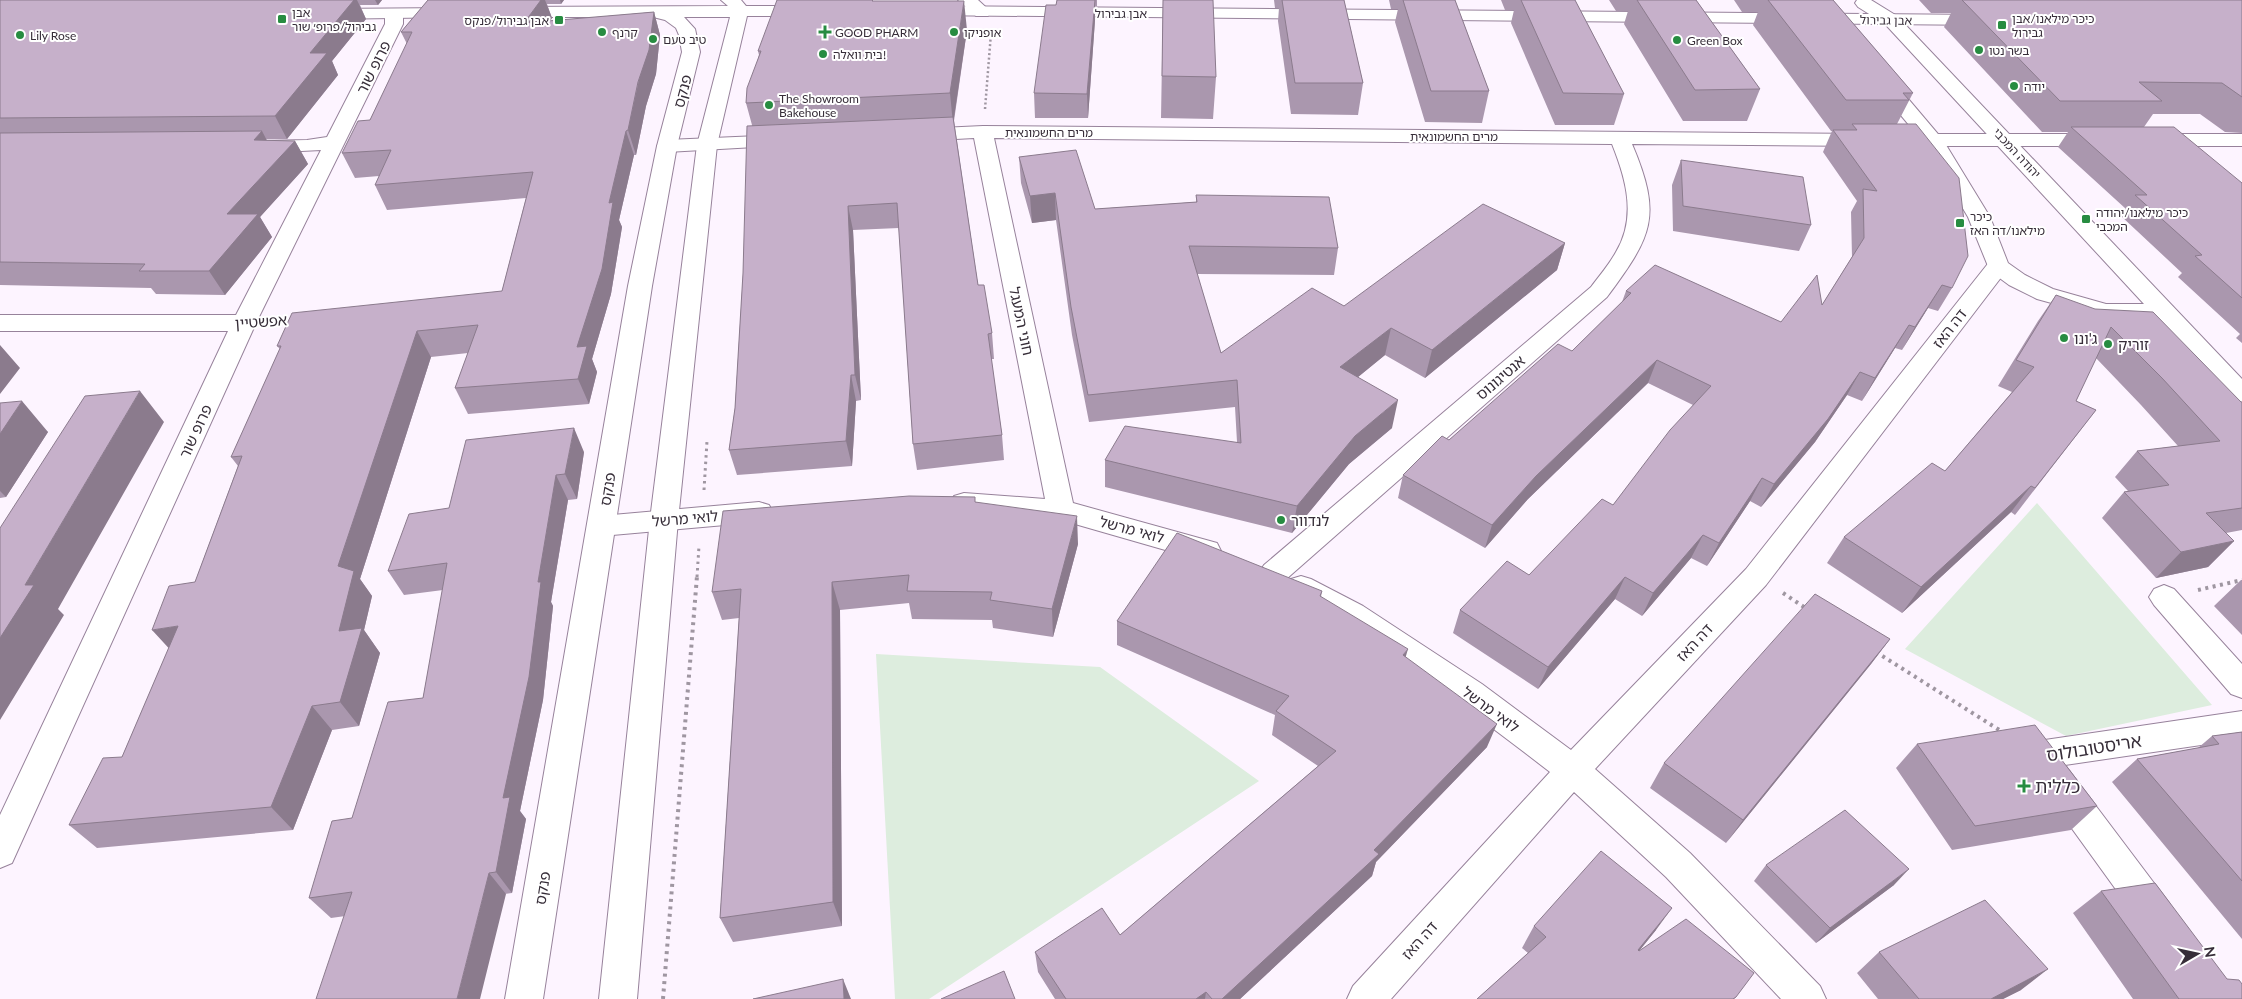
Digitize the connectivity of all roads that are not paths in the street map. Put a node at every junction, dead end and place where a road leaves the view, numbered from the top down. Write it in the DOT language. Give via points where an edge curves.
graph roads {
  1 [pos="967,0"];
  2 [pos="1858,2"];
  3 [pos="1912,3"];
  4 [pos="735,5"];
  5 [pos="644,10"];
  6 [pos="827,11"];
  7 [pos="914,11"];
  8 [pos="472,12"];
  9 [pos="491,12"];
  10 [pos="988,12"];
  11 [pos="306,14"];
  12 [pos="394,14"];
  13 [pos="1806,19"];
  14 [pos="1891,20"];
  15 [pos="2006,20"];
  16 [pos="1850,41"];
  17 [pos="1869,64"];
  18 [pos="983,132"];
  19 [pos="905,136"];
  20 [pos="1620,137"];
  21 [pos="2004,139"];
  22 [pos="1933,140"];
  23 [pos="2183,140"];
  24 [pos="2242,140"];
  25 [pos="797,141"];
  26 [pos="335,142"];
  27 [pos="707,145"];
  28 [pos="667,146"];
  29 [pos="242,147"];
  30 [pos="2205,158"];
  31 [pos="1998,266"];
  32 [pos="2163,312"];
  33 [pos="0,323"];
  34 [pos="244,323"];
  35 [pos="2242,394"];
  36 [pos="934,501"];
  37 [pos="785,510"];
  38 [pos="1061,510"];
  39 [pos="664,520"];
  40 [pos="601,526"];
  41 [pos="1274,573"];
  42 [pos="2164,597"];
  43 [pos="2242,685"];
  44 [pos="2242,724"];
  45 [pos="1573,770"];
  46 [pos="11,807"];
  47 [pos="0,852"];
  48 [pos="2172,936"];
  49 [pos="524,999"];
  50 [pos="618,999"];
  51 [pos="1366,999"];
  52 [pos="1807,999"];
  1 -- 10 [label="street"];
  2 -- 3 [label="street, אבן גבירול"];
  2 -- 14 [label="street, יהודה המכבי"];
  4 -- 5 [label="street"];
  4 -- 6 [label="street"];
  4 -- 27 [label="street"];
  5 -- 9 [label="street"];
  5 -- 28 [label="street, פנקס" via="674,17 685,27 691,41 689,64"];
  7 -- 10 [label="street, אבן גבירול"];
  8 -- 12 [label="street"];
  10 -- 13 [label="street, אבן גבירול"];
  11 -- 12 [label="street"];
  12 -- 26 [label="street, פרופ שור" via="394,24"];
  13 -- 14 [label="street, אבן גבירול"];
  13 -- 16 [label="street" via="1833,24"];
  14 -- 15 [label="street, אבן גבירול"];
  14 -- 21 [label="street, יהודה המכבי"];
  17 -- 22 [label="street"];
  18 -- 19 [label="street, מרים החשמונאית"];
  18 -- 20 [label="street, מרים החשמונאית"];
  18 -- 38 [label="street, חוני המעגל"];
  20 -- 22 [label="street, מרים החשמונאית"];
  20 -- 41 [label="street, אנטיגונוס" via="1636,178 1641,210 1630,248 1599,292"];
  21 -- 22 [label="street, מרים החשמונאית"];
  21 -- 23 [label="street, מרים החשמונאית"];
  21 -- 32 [label="street, יהודה המכבי"];
  22 -- 31 [label="street" via="1979,217"];
  23 -- 24 [label="street, מרים החשמונאית"];
  23 -- 30 [label="street"];
  25 -- 27 [label="street"];
  26 -- 29 [label="street"];
  26 -- 34 [label="street, פרופ שור"];
  27 -- 28 [label="street"];
  27 -- 39 [label="street"];
  28 -- 40 [label="street, פנקס" via="640,286"];
  31 -- 32 [label="street" via="2017,280 2046,294 2106,311"];
  31 -- 45 [label="street, דה האז" via="1756,576"];
  32 -- 35 [label="street, יהודה המכבי"];
  33 -- 34 [label="street, אפשטיין"];
  34 -- 46 [label="street, פרופ שור"];
  36 -- 38 [label="street, לואי מרשל"];
  37 -- 39 [label="street, לואי מרשל"];
  38 -- 41 [label="street, לואי מרשל" via="1170,539"];
  39 -- 40 [label="street, לואי מרשל"];
  39 -- 50 [label="street"];
  40 -- 49 [label="street, פנקס"];
  41 -- 45 [label="street, לואי מרשל" via="1352,614 1471,693"];
  42 -- 43 [label="street"];
  44 -- 48 [label="street, אריסטובולוס" via="2038,755"];
  45 -- 51 [label="street, דה האז"];
  45 -- 52 [label="street, לואי מרשל" via="1678,865"];
  46 -- 47 [label="street, פרופ שור"];
}
